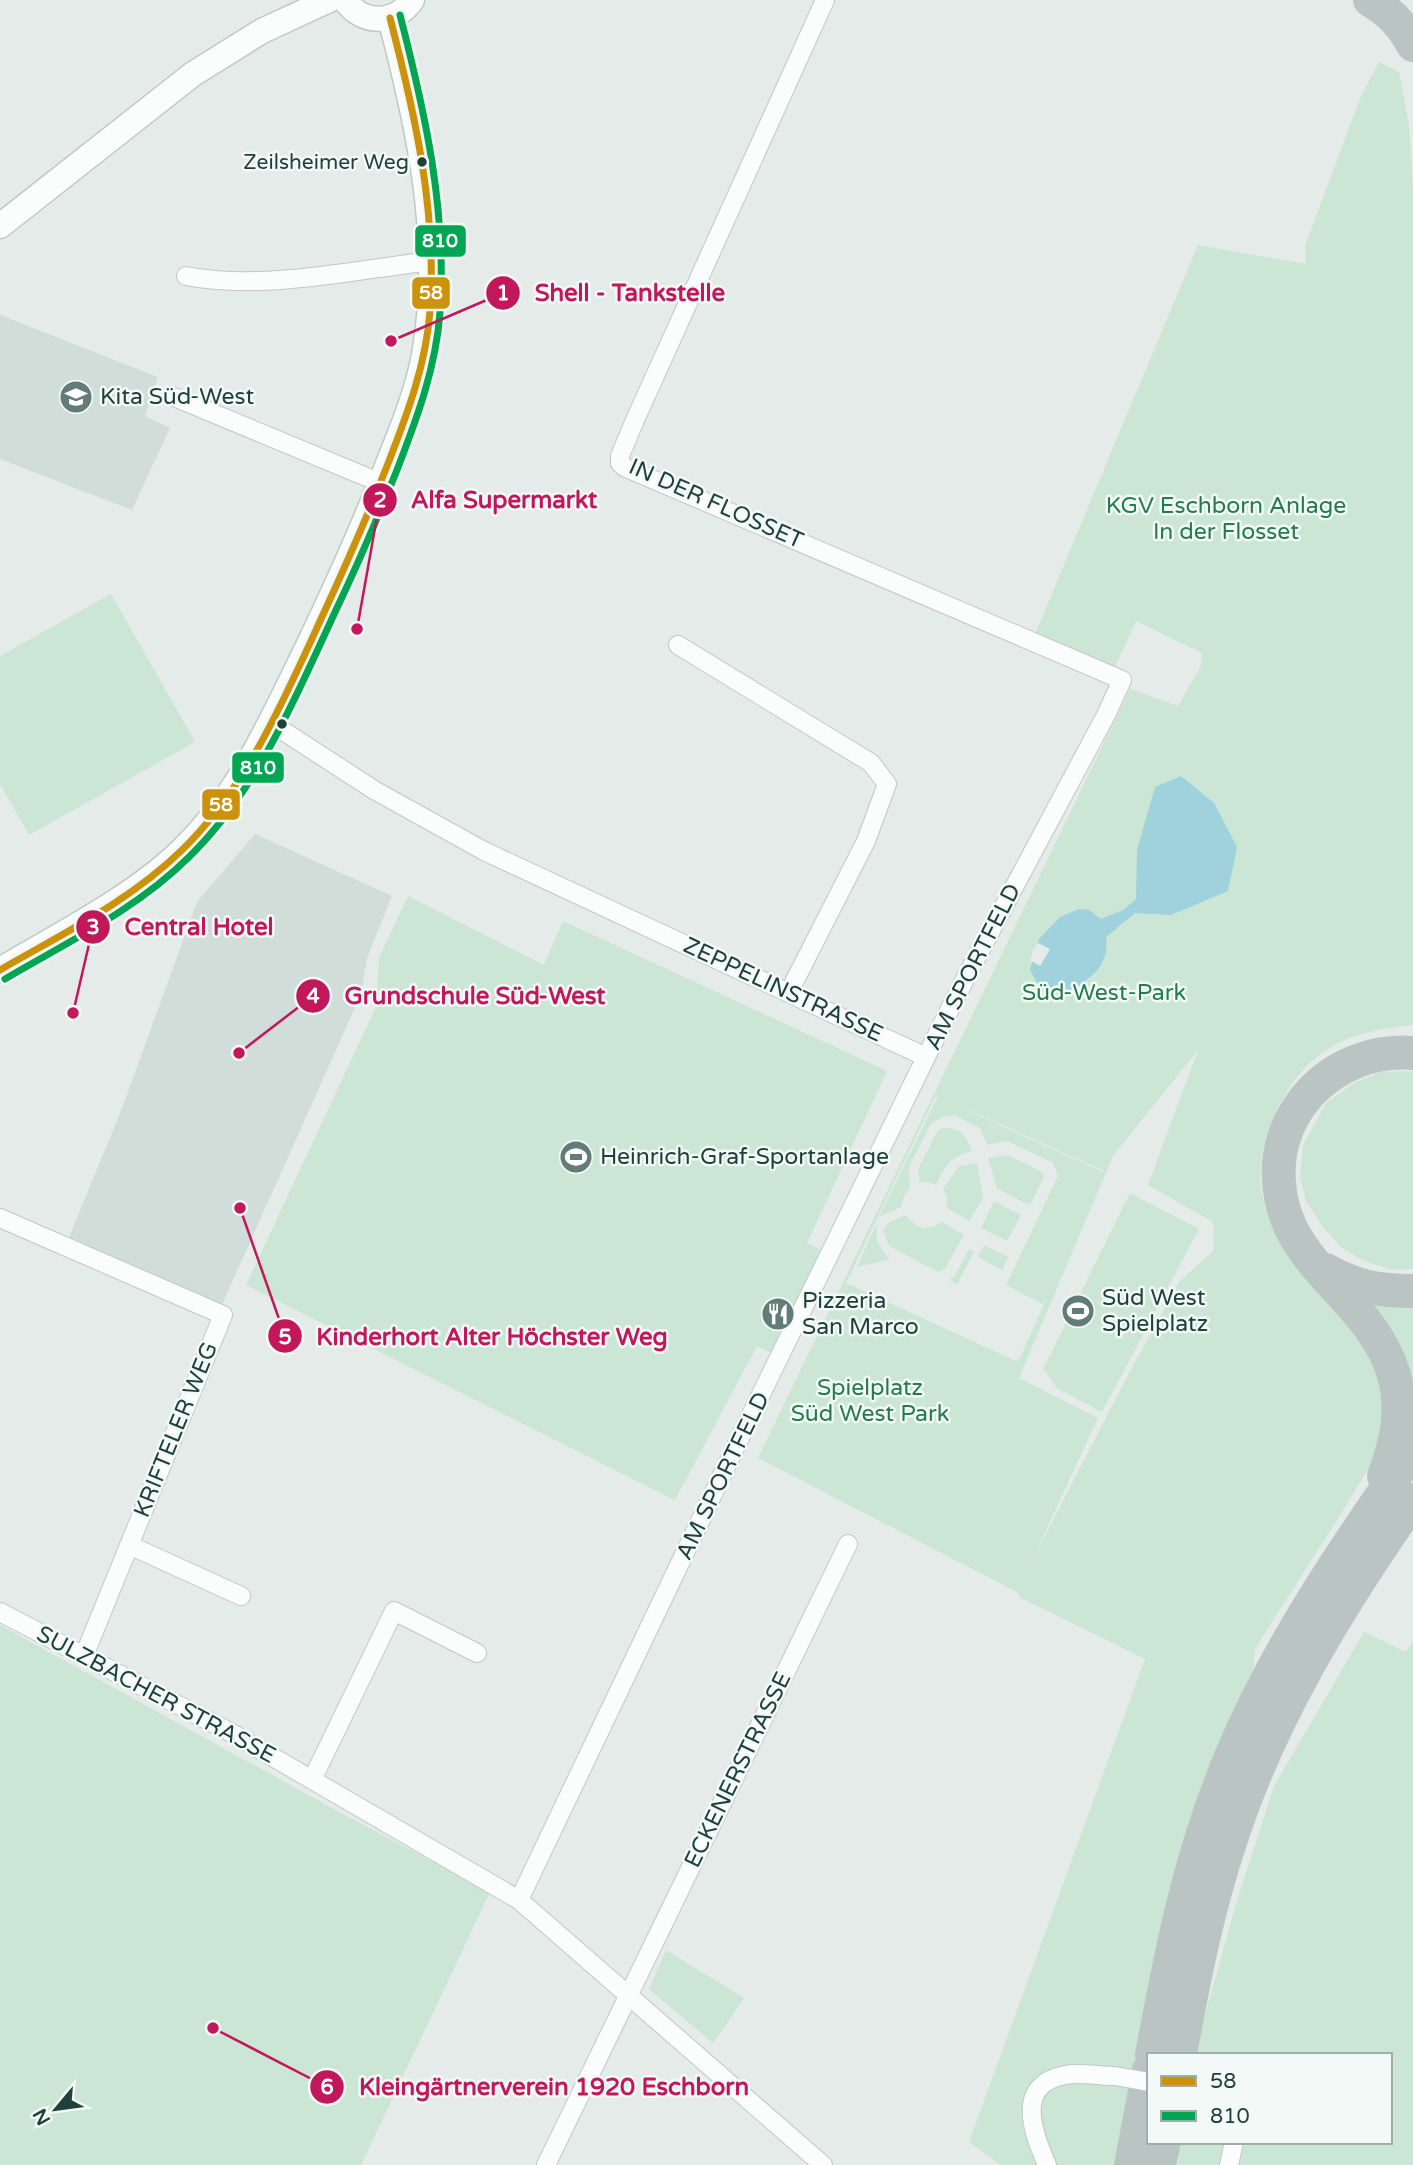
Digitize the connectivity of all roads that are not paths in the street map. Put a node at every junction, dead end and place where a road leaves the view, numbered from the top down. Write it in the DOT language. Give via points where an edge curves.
graph roads {
  1 [pos="329,0"];
  2 [pos="345,0"];
  3 [pos="412,0"];
  4 [pos="825,0"];
  5 [pos="1370,0"];
  6 [pos="390,18"];
  7 [pos="1413,44"];
  8 [pos="0,226"];
  9 [pos="431,261"];
  10 [pos="186,276"];
  11 [pos="174,397"];
  12 [pos="381,484"];
  13 [pos="678,645"];
  14 [pos="1122,680"];
  15 [pos="271,723"];
  16 [pos="0,970"];
  17 [pos="789,992"];
  18 [pos="1413,1053"];
  19 [pos="926,1057"];
  20 [pos="0,1218"];
  21 [pos="1313,1262"];
  22 [pos="1413,1291"];
  23 [pos="1413,1450"];
  24 [pos="1413,1500"];
  25 [pos="1369,1513"];
  26 [pos="848,1544"];
  27 [pos="129,1545"];
  28 [pos="241,1596"];
  29 [pos="0,1612"];
  30 [pos="477,1653"];
  31 [pos="84,1656"];
  32 [pos="312,1780"];
  33 [pos="519,1900"];
  34 [pos="629,1996"];
  35 [pos="1152,2053"];
  36 [pos="1180,2053"];
  37 [pos="1147,2081"];
  38 [pos="1147,2082"];
  39 [pos="1164,2144"];
  40 [pos="1234,2144"];
  41 [pos="546,2165"];
  42 [pos="823,2165"];
  43 [pos="1047,2165"];
  44 [pos="1131,2165"];
  45 [pos="1159,2165"];
  46 [pos="1229,2165"];
  1 -- 8 [label="street" via="262,31 193,74"];
  2 -- 6 [label="street" via="362,16"];
  3 -- 6 [label="street"];
  4 -- 14 [label="street, IN DER FLOSSET" via="635,420 620,463"];
  5 -- 7 [label="highway" via="1399,22"];
  6 -- 9 [label="street" via="424,166"];
  9 -- 10 [label="street" via="289,278 214,282"];
  9 -- 12 [label="street" via="417,385"];
  11 -- 12 [label="street"];
  12 -- 15 [label="street"];
  13 -- 17 [label="street" via="872,763 887,784 866,841"];
  14 -- 19 [label="street, AM SPORTFELD"];
  15 -- 16 [label="street" via="231,790 182,851 122,897"];
  15 -- 17 [label="street, ZEPPELINSTRASSE" via="374,790 484,851"];
  17 -- 19 [label="street, ZEPPELINSTRASSE"];
  18 -- 21 [label="highway" via="1372,1056 1342,1068 1316,1087 1296,1112 1280,1158 1279,1190 1287,1222"];
  19 -- 33 [label="street, AM SPORTFELD"];
  20 -- 27 [label="street, KRIFTELER WEG" via="223,1315"];
  21 -- 22 [label="highway" via="1359,1285"];
  21 -- 25 [label="highway" via="1382,1346 1400,1401 1393,1454"];
  23 -- 25 [label="highway"];
  24 -- 36 [label="highway" via="1319,1645 1250,1787 1214,1895"];
  25 -- 35 [label="highway" via="1296,1626 1232,1753 1186,1889"];
  26 -- 34 [label="street, ECKENERSTRASSE"];
  27 -- 28 [label="street, KRIFTELER WEG"];
  27 -- 31 [label="street, KRIFTELER WEG"];
  29 -- 31 [label="street, SULZBACHER STRASSE"];
  30 -- 32 [label="street" via="394,1611"];
  31 -- 32 [label="street, SULZBACHER STRASSE"];
  32 -- 33 [label="street, SULZBACHER STRASSE"];
  33 -- 34 [label="street, SULZBACHER STRASSE"];
  34 -- 41 [label="street, ECKENERSTRASSE"];
  34 -- 42 [label="street, SULZBACHER STRASSE"];
  37 -- 44 [label="highway"];
  38 -- 43 [label="street, bridge" via="1066,2074 1042,2084 1033,2095 1030,2110"];
  39 -- 45 [label="highway"];
  40 -- 46 [label="street"];
}
